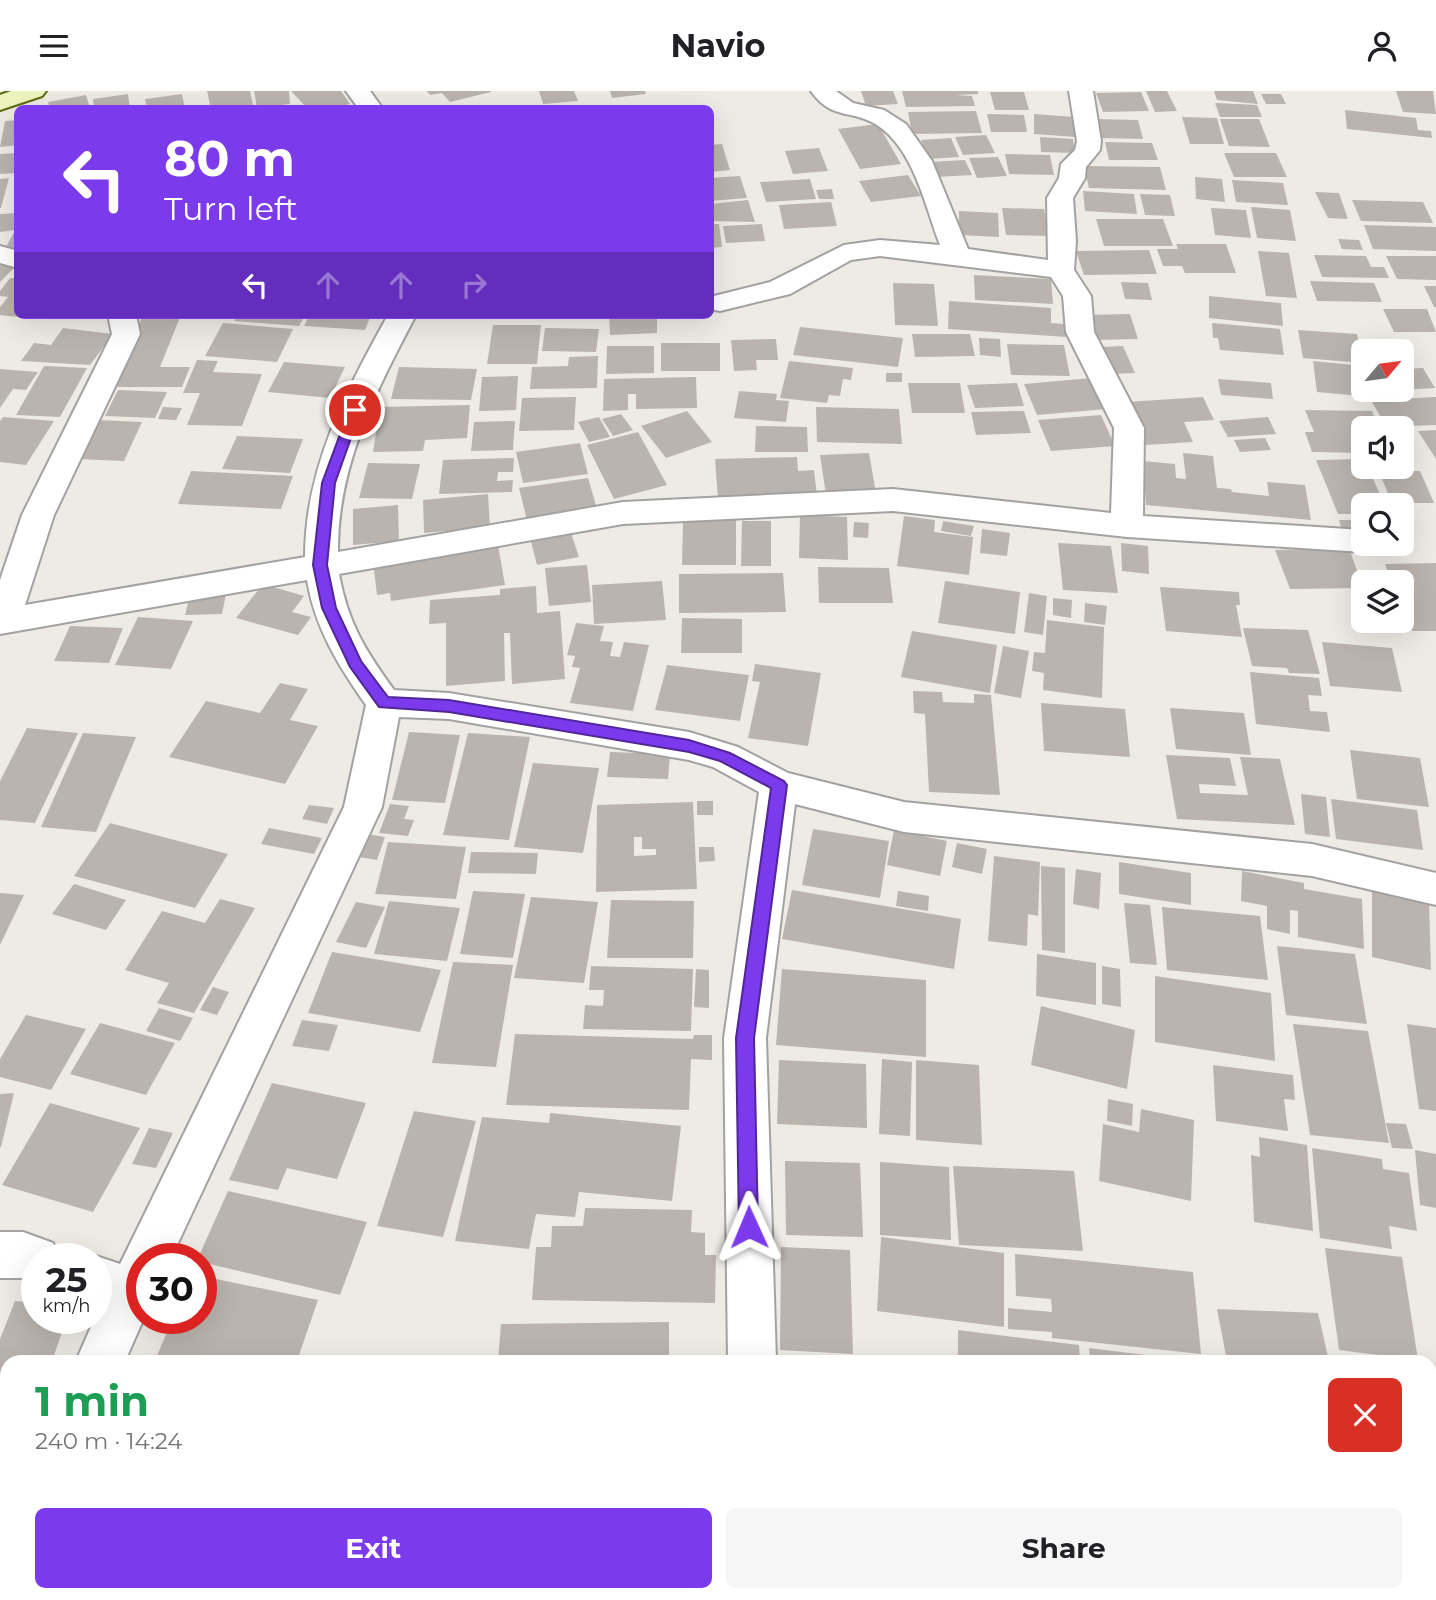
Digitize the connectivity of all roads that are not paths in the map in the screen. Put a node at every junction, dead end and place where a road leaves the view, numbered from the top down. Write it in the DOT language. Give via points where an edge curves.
graph roads {
  1 [pos="34,91"];
  2 [pos="823,91"];
  3 [pos="1081,91"];
  4 [pos="0,103"];
  5 [pos="957,255"];
  6 [pos="1060,269"];
  7 [pos="720,303"];
  8 [pos="123,319"];
  9 [pos="400,319"];
  10 [pos="1127,526"];
  11 [pos="1351,540"];
  12 [pos="320,565"];
  13 [pos="1,622"];
  14 [pos="384,703"];
  15 [pos="779,785"];
  16 [pos="1436,889"];
  17 [pos="145,1243"];
  18 [pos="0,1255"];
  19 [pos="21,1255"];
  20 [pos="126,1283"];
  21 [pos="102,1355"];
  22 [pos="752,1355"];
  1 -- 4 [label="street"];
  2 -- 5 [label="street" via="841,110 883,118 901,133 914,150"];
  3 -- 6 [label="street" via="1089,151 1074,164 1060,198"];
  5 -- 6 [label="street"];
  5 -- 7 [label="street" via="880,248 844,253 780,288"];
  6 -- 10 [label="street" via="1077,296 1080,332 1129,428"];
  8 -- 13 [label="street" via="126,334 38,515"];
  9 -- 12 [label="street" via="338,450 328,483"];
  10 -- 11 [label="street"];
  10 -- 12 [label="street" via="893,500 622,513"];
  12 -- 13 [label="street"];
  12 -- 14 [label="street" via="329,608 355,663"];
  14 -- 15 [label="street" via="449,706 689,746 725,757"];
  14 -- 17 [label="street" via="363,807"];
  15 -- 16 [label="street" via="904,817 1312,860"];
  15 -- 22 [label="street" via="745,1038"];
  18 -- 19 [label="street"];
  20 -- 21 [label="street"];
}
